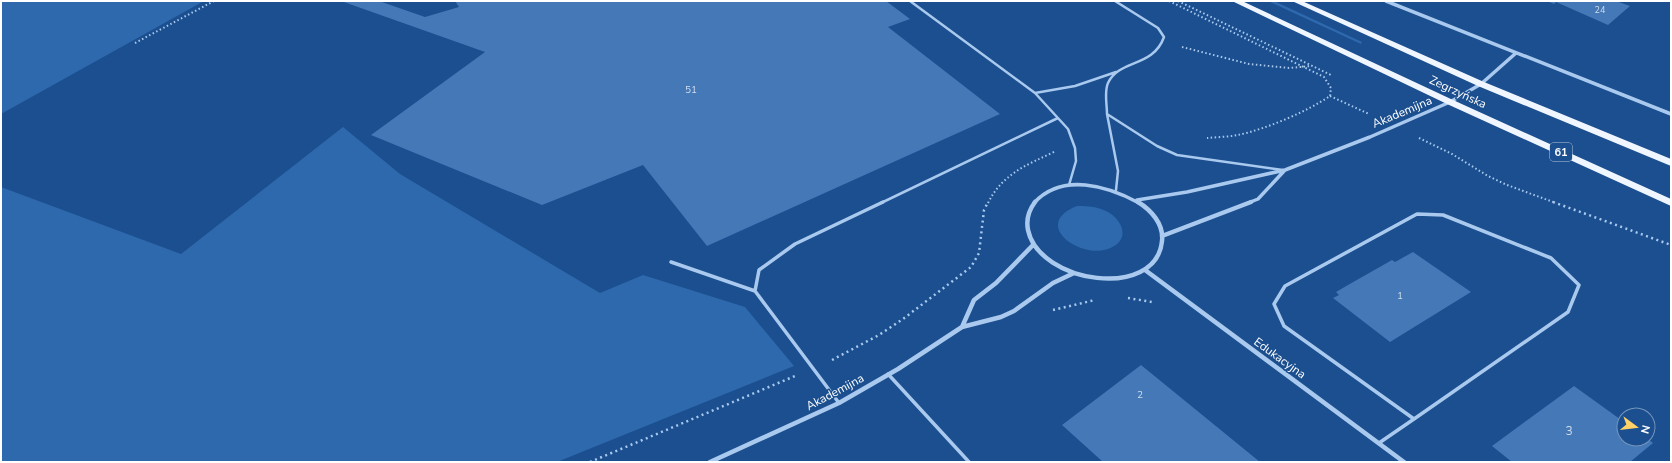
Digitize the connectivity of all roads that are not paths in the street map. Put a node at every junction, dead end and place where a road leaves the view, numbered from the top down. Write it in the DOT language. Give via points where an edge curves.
graph roads {
  1 [pos="910,1"];
  2 [pos="1115,1"];
  3 [pos="1236,1"];
  4 [pos="1296,1"];
  5 [pos="1386,1"];
  6 [pos="1516,53"];
  7 [pos="1117,72"];
  8 [pos="1481,84"];
  9 [pos="1035,94"];
  10 [pos="1450,102"];
  11 [pos="1107,114"];
  12 [pos="1671,114"];
  13 [pos="1058,118"];
  14 [pos="1671,163"];
  15 [pos="1285,170"];
  16 [pos="1069,185"];
  17 [pos="1116,190"];
  18 [pos="1137,200"];
  19 [pos="1671,203"];
  20 [pos="1162,236"];
  21 [pos="1033,245"];
  22 [pos="671,262"];
  23 [pos="1145,270"];
  24 [pos="1074,273"];
  25 [pos="755,291"];
  26 [pos="962,327"];
  27 [pos="888,374"];
  28 [pos="839,403"];
  29 [pos="1414,419"];
  30 [pos="1379,443"];
  31 [pos="710,462"];
  32 [pos="969,462"];
  33 [pos="1404,462"];
  1 -- 9 [label="lane"];
  2 -- 7 [label="lane" via="1158,28 1164,38 1161,48 1153,55"];
  3 -- 10 [label="main road, Zegrzyńska / 61"];
  4 -- 8 [label="main road, Zegrzyńska"];
  5 -- 6 [label="street"];
  6 -- 8 [label="street, Akademijna"];
  6 -- 12 [label="street"];
  7 -- 9 [label="lane" via="1075,86"];
  7 -- 11 [label="lane" via="1109,81 1107,89"];
  8 -- 10 [label="street, Akademijna"];
  8 -- 14 [label="main road, Zegrzyńska"];
  9 -- 13 [label="lane"];
  10 -- 15 [label="street, Akademijna"];
  10 -- 19 [label="main road, Zegrzyńska / 61"];
  11 -- 15 [label="lane" via="1157,146 1177,155"];
  11 -- 17 [label="lane" via="1118,171"];
  13 -- 16 [label="lane" via="1068,129 1075,148 1076,161"];
  13 -- 25 [label="lane" via="794,244 759,270"];
  15 -- 18 [label="street, Akademijna" via="1187,192"];
  15 -- 20 [label="street, Akademijna" via="1258,199"];
  16 -- 17 [label="street" via="1085,184"];
  16 -- 21 [label="street" via="1043,194 1028,211 1027,233"];
  17 -- 18 [label="street"];
  18 -- 20 [label="street" via="1157,220"];
  20 -- 23 [label="street" via="1160,255"];
  21 -- 24 [label="street" via="1057,266"];
  21 -- 26 [label="street" via="996,283 974,300"];
  22 -- 25 [label="lane"];
  23 -- 24 [label="street" via="1119,278 1089,277"];
  23 -- 30 [label="street, Edukacyjna"];
  24 -- 26 [label="street, Akademijna" via="1054,283 1014,311"];
  25 -- 28 [label="lane"];
  26 -- 27 [label="street, Akademijna"];
  27 -- 28 [label="street, Akademijna"];
  27 -- 32 [label="lane"];
  28 -- 31 [label="street, Akademijna"];
  29 -- 29 [label="lane" via="1568,312 1579,285 1551,258 1444,215 1417,214 1285,286 1274,304 1284,326"];
  29 -- 30 [label="lane"];
  30 -- 33 [label="street, Edukacyjna"];
}
